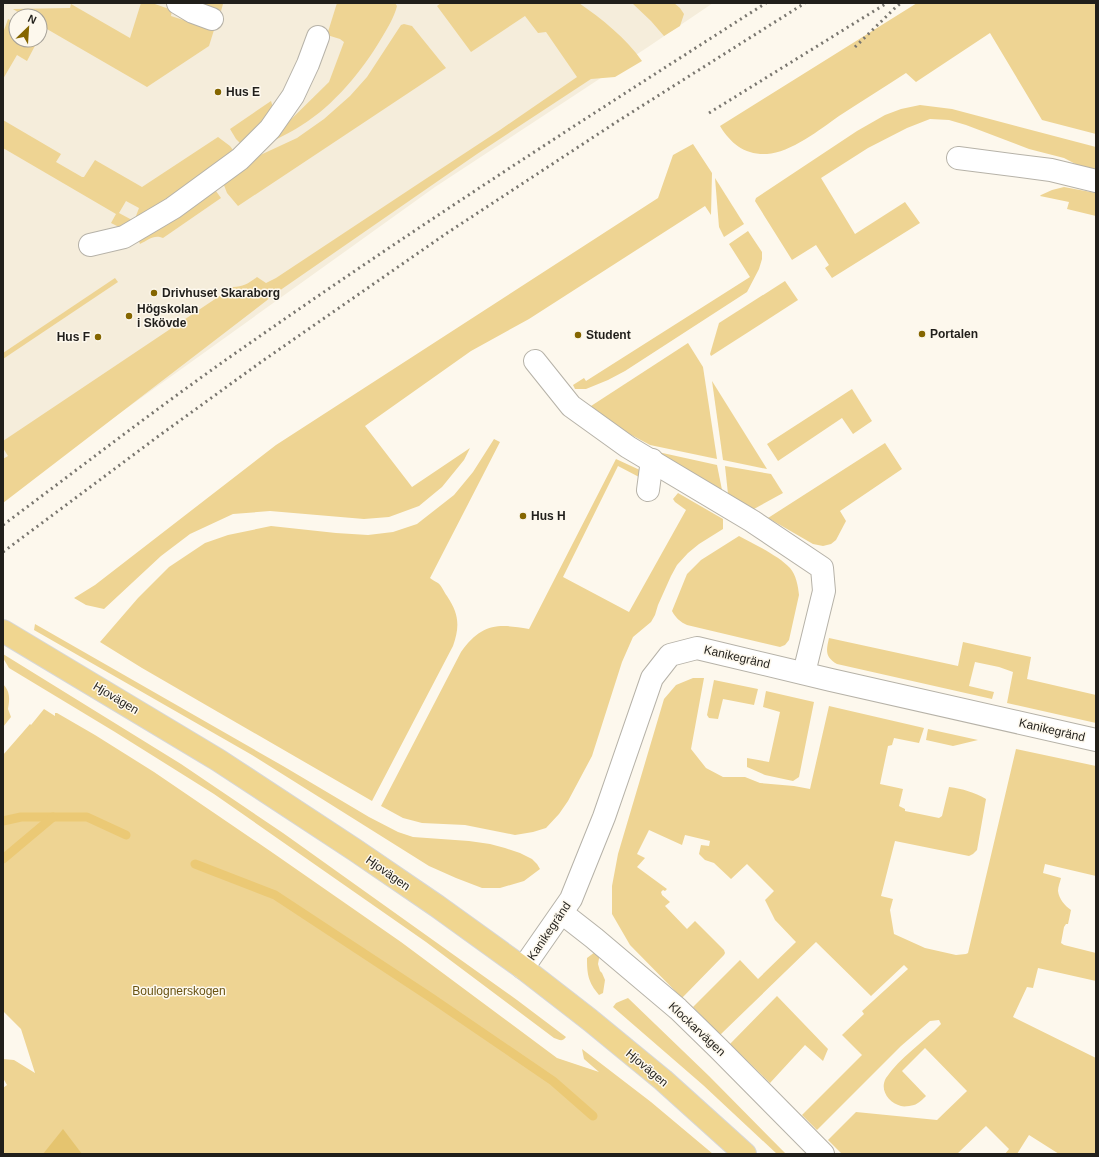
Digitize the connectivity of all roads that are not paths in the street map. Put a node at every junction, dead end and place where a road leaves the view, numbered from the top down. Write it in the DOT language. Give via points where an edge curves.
graph roads {
  1 [pos="178,3"];
  2 [pos="212,19"];
  3 [pos="318,37"];
  4 [pos="958,158"];
  5 [pos="1096,181"];
  6 [pos="90,245"];
  7 [pos="535,361"];
  8 [pos="652,460"];
  9 [pos="648,490"];
  10 [pos="3,631"];
  11 [pos="804,673"];
  12 [pos="1096,740"];
  13 [pos="562,913"];
  14 [pos="524,968"];
  15 [pos="745,1154"];
  16 [pos="824,1154"];
  1 -- 2 [label="street"];
  3 -- 6 [label="street" via="293,96 270,129 240,159 173,208 124,237"];
  4 -- 5 [label="street" via="1051,170"];
  7 -- 8 [label="street" via="571,406 628,447"];
  8 -- 9 [label="street"];
  8 -- 11 [label="street" via="752,521 822,568 824,591"];
  10 -- 14 [label="main road, Hjovägen" via="218,760 355,850"];
  11 -- 12 [label="street, Kanikegränd"];
  11 -- 13 [label="street, Kanikegränd" via="697,648 670,655 652,678 604,817 578,884"];
  13 -- 14 [label="street, Kanikegränd"];
  13 -- 16 [label="street, Klockarvägen" via="678,1009"];
  14 -- 15 [label="main road, Hjovägen" via="663,1080"];
}
